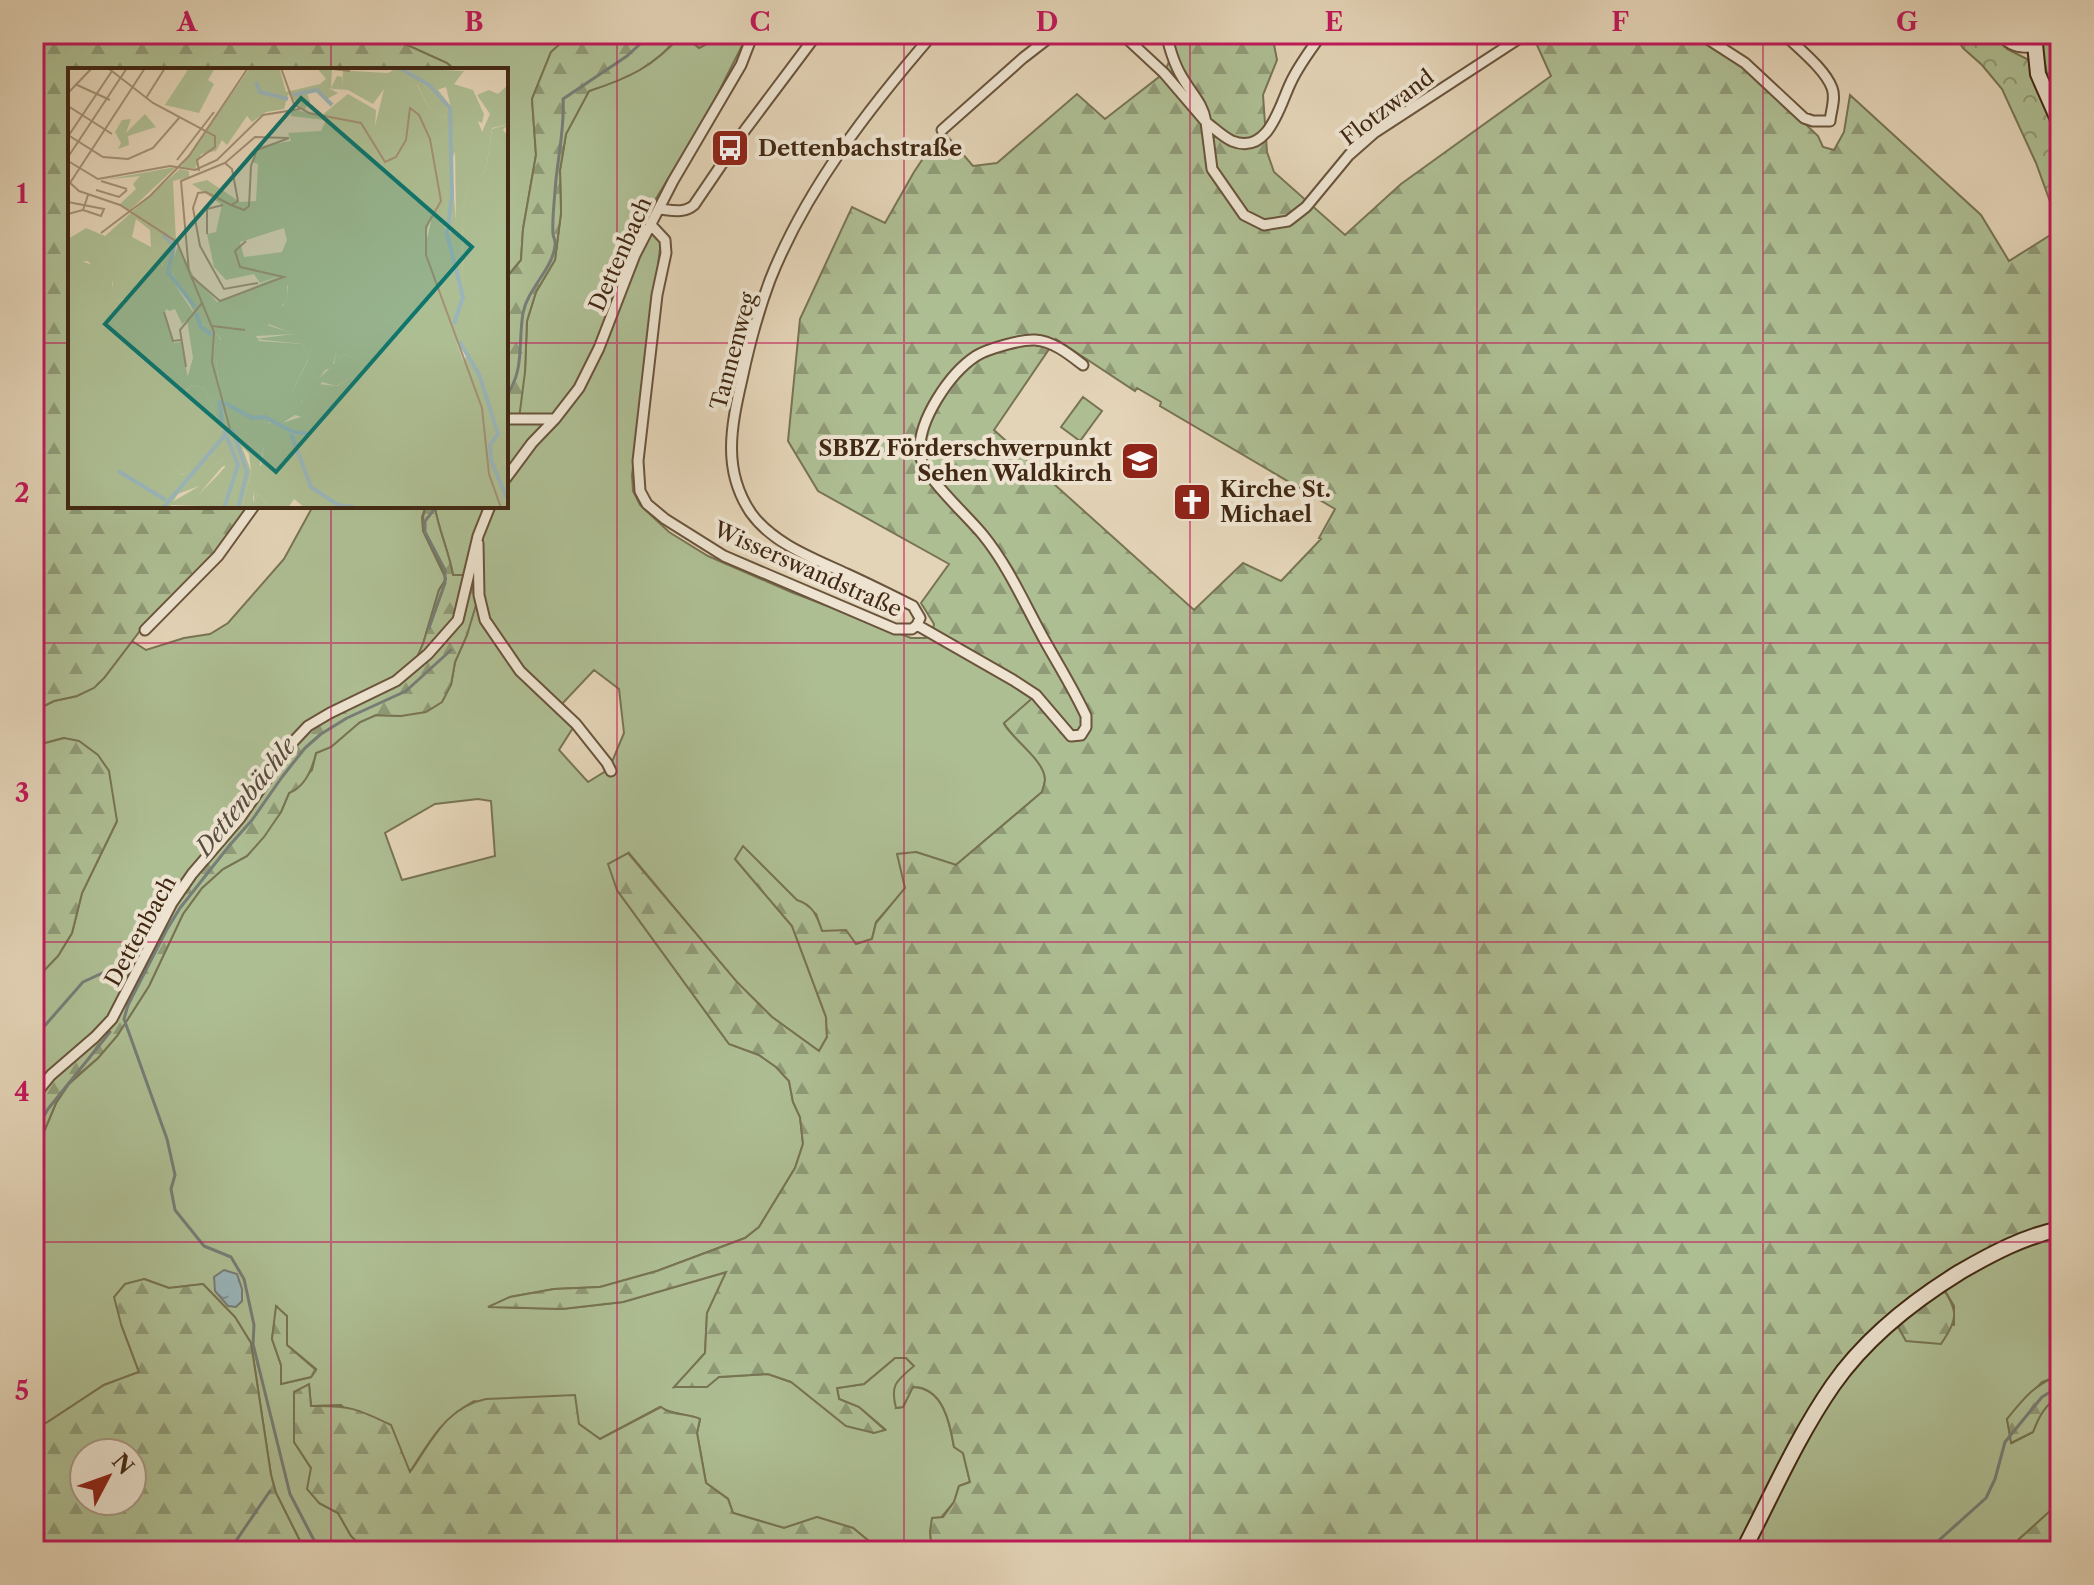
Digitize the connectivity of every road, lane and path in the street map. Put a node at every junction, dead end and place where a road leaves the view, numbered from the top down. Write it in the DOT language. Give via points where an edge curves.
graph roads {
  1 [pos="753,34"];
  2 [pos="817,34"];
  3 [pos="933,34"];
  4 [pos="1054,34"];
  5 [pos="1122,34"];
  6 [pos="1166,34"];
  7 [pos="1322,34"];
  8 [pos="1526,34"];
  9 [pos="1700,34"];
  10 [pos="1784,34"];
  11 [pos="2000,34"];
  12 [pos="2034,41"];
  13 [pos="1206,122"];
  14 [pos="2060,124"];
  15 [pos="942,130"];
  16 [pos="659,209"];
  17 [pos="651,225"];
  18 [pos="1083,365"];
  19 [pos="508,419"];
  20 [pos="555,419"];
  21 [pos="508,475"];
  22 [pos="253,508"];
  23 [pos="489,508"];
  24 [pos="478,536"];
  25 [pos="917,625"];
  26 [pos="145,630"];
  27 [pos="611,771"];
  28 [pos="34,1096"];
  29 [pos="2060,1229"];
  30 [pos="1743,1551"];
  1 -- 16 [label="street, Dettenbach" via="741,65"];
  2 -- 16 [label="street" via="694,205 677,211"];
  3 -- 25 [label="street, Tannenweg" via="844,146 798,219 755,327 732,420 731,455 741,494 767,531 913,606 920,618"];
  4 -- 15 [label="street"];
  5 -- 13 [label="street"];
  6 -- 13 [label="street"];
  7 -- 13 [label="street" via="1298,68 1276,119 1258,140 1232,141"];
  8 -- 13 [label="street, Flotzwand" via="1374,133 1288,221 1264,225 1244,215 1212,169"];
  9 -- 10 [label="street" via="1745,63 1804,118 1830,121 1832,88"];
  11 -- 12 [label="street" via="2018,47"];
  12 -- 14 [label="street" via="2038,74"];
  16 -- 17 [label="street, Dettenbach"];
  17 -- 20 [label="street, Dettenbach" via="599,348 579,388"];
  17 -- 25 [label="street, Wisserswandstraße" via="665,240 666,253 638,461 640,491 647,504 737,562 895,629"];
  18 -- 25 [label="street, Wisserswandstraße" via="1036,340 979,354 955,375 927,417 920,454 926,471 1003,561 1086,716 1081,735 1071,736 1036,695"];
  19 -- 20 [label="street"];
  20 -- 21 [label="street, Dettenbach"];
  22 -- 26 [label="street" via="218,556"];
  23 -- 24 [label="street, Dettenbach"];
  24 -- 27 [label="street, Dettenbach" via="485,620 520,671 576,724"];
  24 -- 28 [label="street, Dettenbach" via="458,620 396,681 300,734 172,903 112,1019"];
  29 -- 30 [label="street" via="1990,1254 1941,1284 1864,1349 1835,1382 1806,1429"];
}
